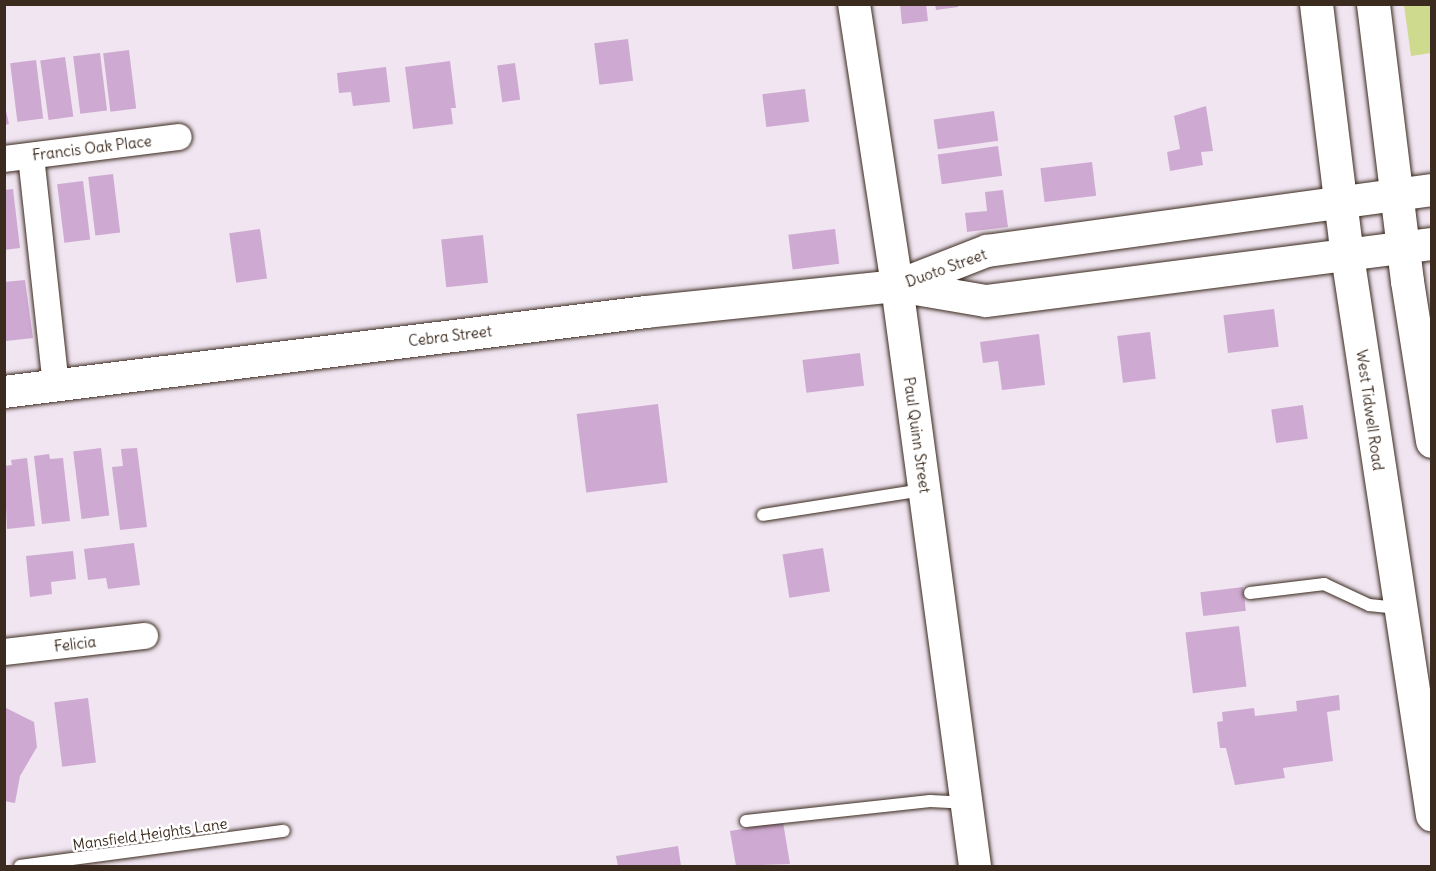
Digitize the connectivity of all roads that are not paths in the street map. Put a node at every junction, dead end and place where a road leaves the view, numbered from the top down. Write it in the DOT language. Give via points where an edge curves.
graph roads {
  1 [pos="854,4"];
  2 [pos="1316,4"];
  3 [pos="1373,4"];
  4 [pos="179,137"];
  5 [pos="31,156"];
  6 [pos="4,159"];
  7 [pos="1431,190"];
  8 [pos="1398,195"];
  9 [pos="1340,205"];
  10 [pos="1418,246"];
  11 [pos="1347,255"];
  12 [pos="897,286"];
  13 [pos="56,385"];
  14 [pos="4,392"];
  15 [pos="1431,441"];
  16 [pos="924,490"];
  17 [pos="763,515"];
  18 [pos="1250,593"];
  19 [pos="1399,608"];
  20 [pos="145,636"];
  21 [pos="4,652"];
  22 [pos="1420,677"];
  23 [pos="966,803"];
  24 [pos="1431,815"];
  25 [pos="746,821"];
  26 [pos="284,831"];
  27 [pos="20,867"];
  28 [pos="975,867"];
  1 -- 12 [label="street, Paul Quinn Street"];
  2 -- 9 [label="main road, West Tidwell Road"];
  3 -- 8 [label="main road"];
  4 -- 5 [label="street, Francis Oak Place"];
  5 -- 6 [label="street, Francis Oak Place"];
  5 -- 13 [label="street"];
  7 -- 8 [label="street, Duoto Street"];
  8 -- 9 [label="street, Duoto Street"];
  8 -- 10 [label="main road"];
  9 -- 11 [label="main road, West Tidwell Road"];
  9 -- 12 [label="street, Duoto Street" via="987,251"];
  10 -- 11 [label="street, Duoto Street"];
  10 -- 15 [label="main road"];
  11 -- 12 [label="street, Duoto Street" via="986,301"];
  11 -- 19 [label="main road, West Tidwell Road"];
  12 -- 13 [label="street, Cebra Street" via="646,312"];
  12 -- 16 [label="street, Paul Quinn Street"];
  13 -- 14 [label="street, Cebra Street"];
  16 -- 17 [label="lane"];
  16 -- 23 [label="street, Paul Quinn Street"];
  18 -- 19 [label="lane" via="1324,584 1369,605"];
  19 -- 22 [label="main road, West Tidwell Road"];
  20 -- 21 [label="street, Felicia"];
  22 -- 24 [label="main road, West Tidwell Road"];
  23 -- 25 [label="lane" via="930,801"];
  23 -- 28 [label="street, Paul Quinn Street"];
  26 -- 27 [label="lane, Mansfield Heights Lane"];
}
